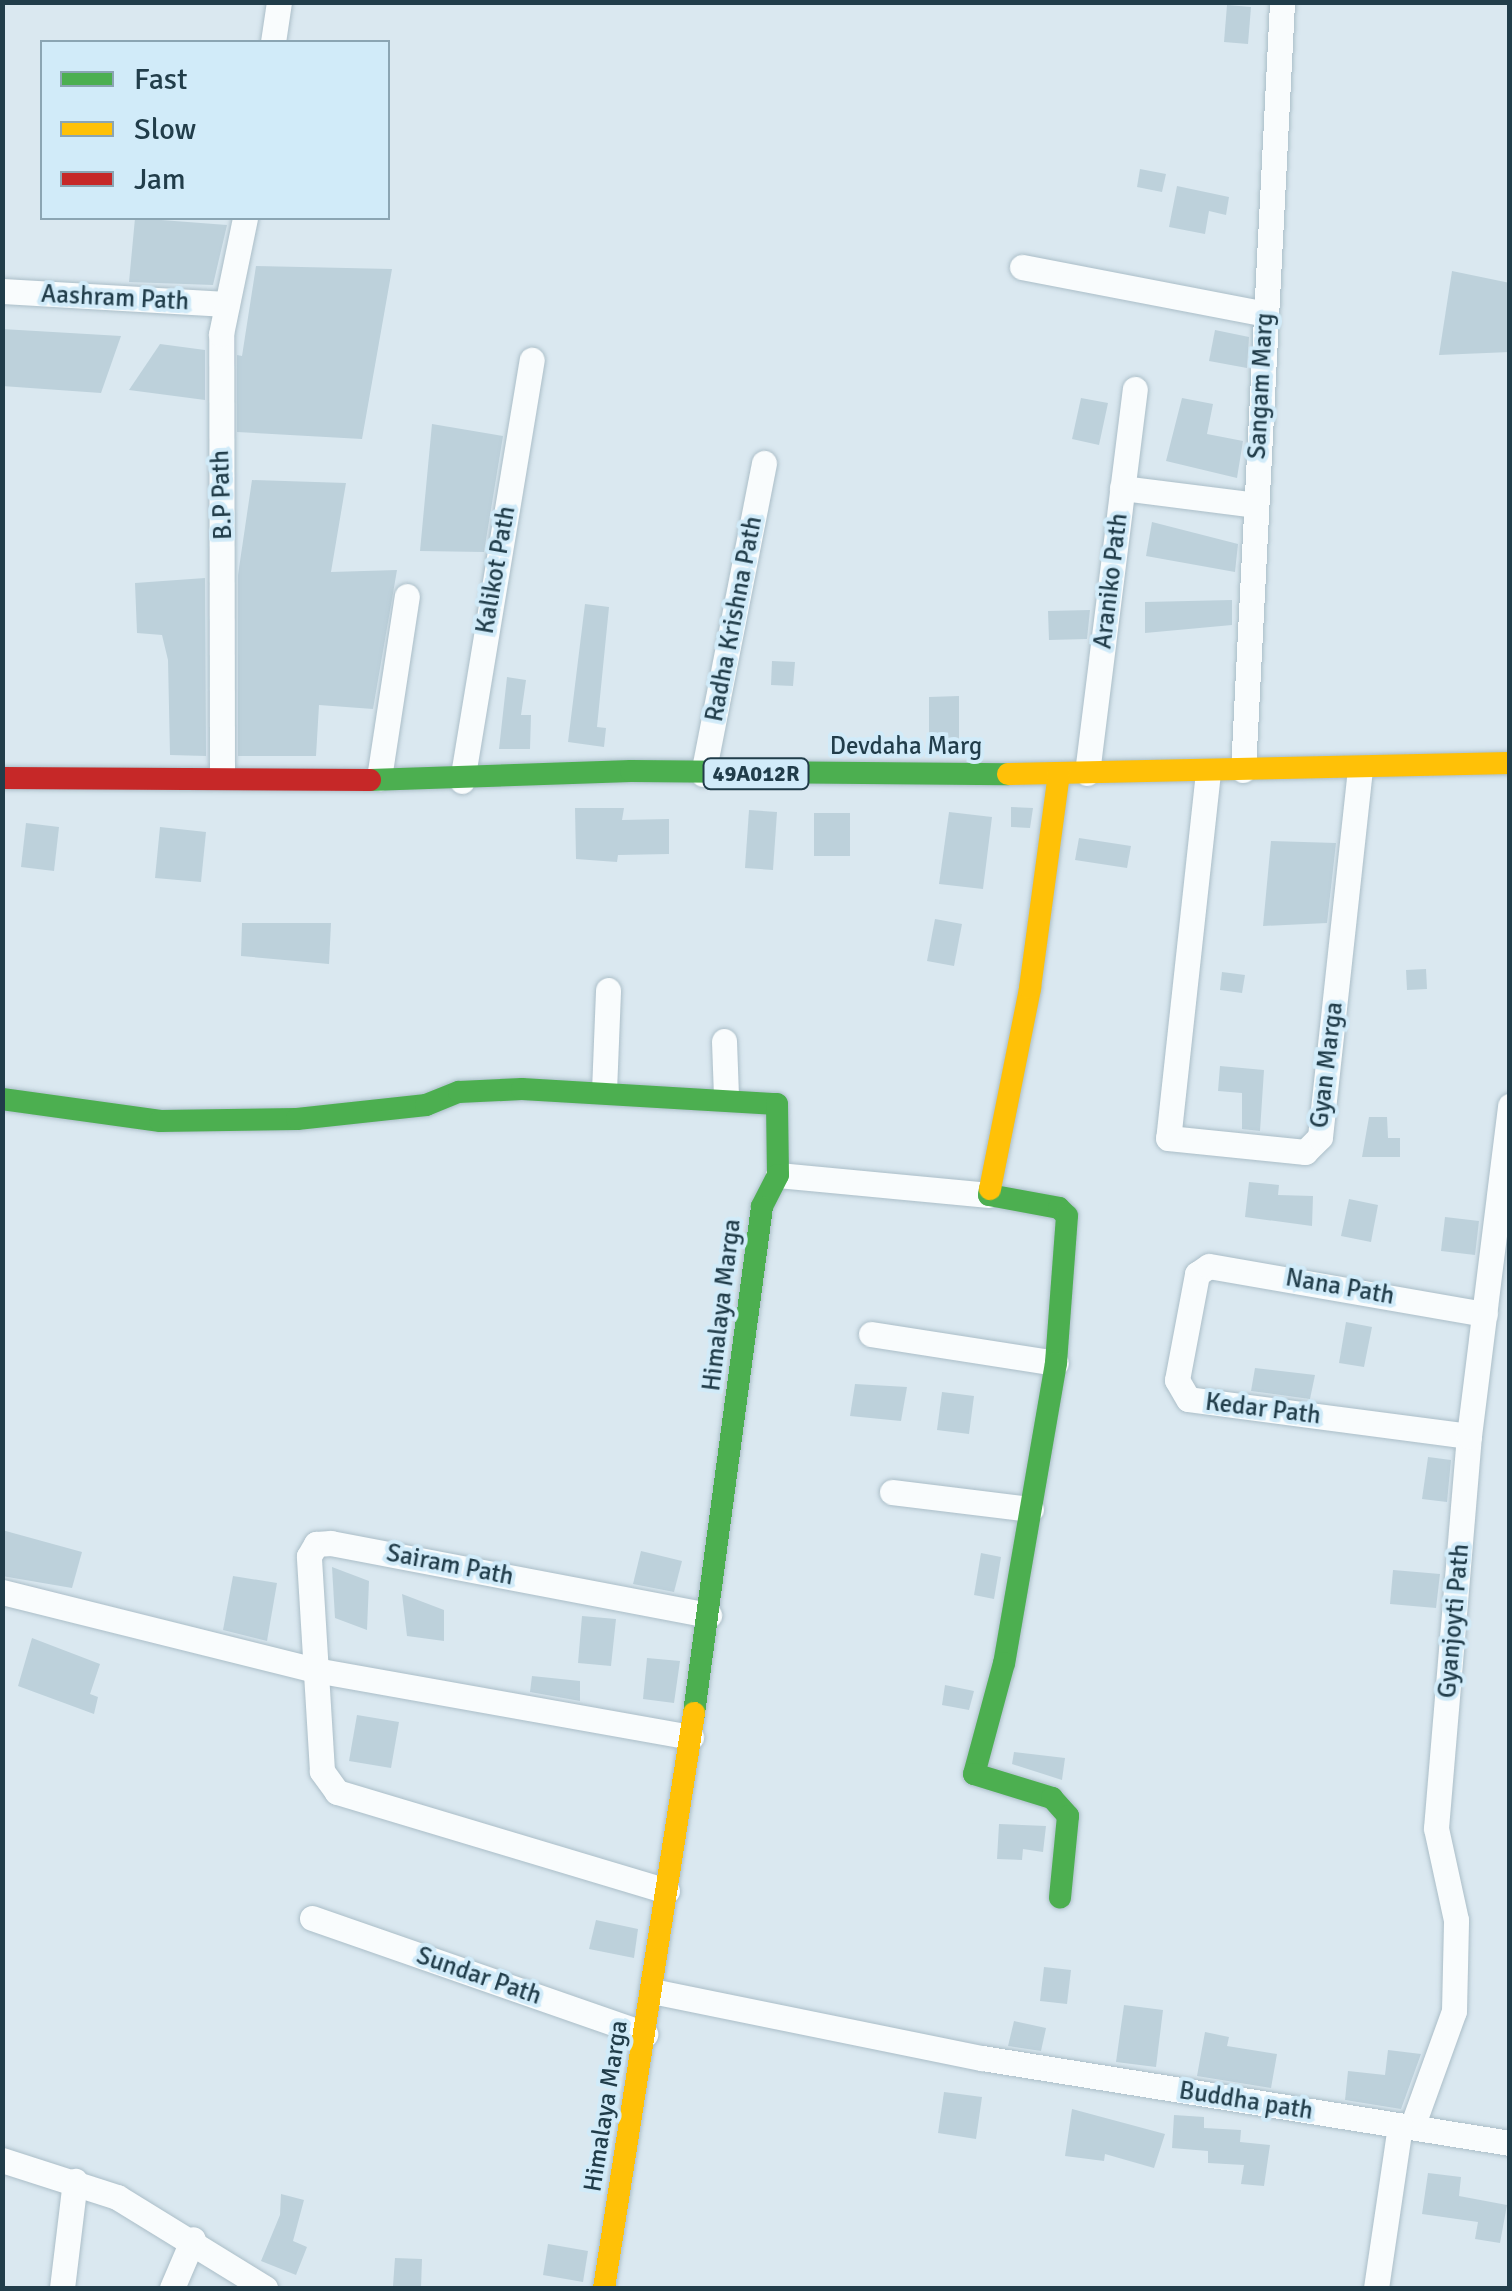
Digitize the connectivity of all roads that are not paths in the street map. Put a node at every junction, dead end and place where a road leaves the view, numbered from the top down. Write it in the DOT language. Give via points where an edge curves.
graph roads {
  1 [pos="279,2"];
  2 [pos="1282,2"];
  3 [pos="273,40"];
  4 [pos="245,220"];
  5 [pos="1022,267"];
  6 [pos="2,291"];
  7 [pos="228,304"];
  8 [pos="1264,314"];
  9 [pos="532,360"];
  10 [pos="1135,390"];
  11 [pos="764,463"];
  12 [pos="1122,488"];
  13 [pos="1256,505"];
  14 [pos="407,596"];
  15 [pos="1510,764"];
  16 [pos="1360,768"];
  17 [pos="1242,770"];
  18 [pos="1087,772"];
  19 [pos="1208,772"];
  20 [pos="702,774"];
  21 [pos="1059,774"];
  22 [pos="222,776"];
  23 [pos="2,778"];
  24 [pos="379,778"];
  25 [pos="462,781"];
  26 [pos="608,990"];
  27 [pos="724,1041"];
  28 [pos="604,1091"];
  29 [pos="726,1096"];
  30 [pos="2,1099"];
  31 [pos="1509,1110"];
  32 [pos="778,1176"];
  33 [pos="989,1195"];
  34 [pos="1196,1274"];
  35 [pos="1485,1314"];
  36 [pos="871,1334"];
  37 [pos="1056,1363"];
  38 [pos="1469,1436"];
  39 [pos="892,1492"];
  40 [pos="1031,1509"];
  41 [pos="2,1592"];
  42 [pos="709,1616"];
  43 [pos="315,1670"];
  44 [pos="690,1737"];
  45 [pos="666,1891"];
  46 [pos="1060,1898"];
  47 [pos="312,1918"];
  48 [pos="652,1991"];
  49 [pos="645,2034"];
  50 [pos="1406,2127"];
  51 [pos="1510,2143"];
  52 [pos="2,2160"];
  53 [pos="75,2181"];
  54 [pos="194,2239"];
  55 [pos="62,2288"];
  56 [pos="172,2288"];
  57 [pos="265,2288"];
  58 [pos="604,2288"];
  59 [pos="1376,2288"];
  1 -- 3 [label="street"];
  2 -- 8 [label="street, Sangam Marg"];
  4 -- 7 [label="street, B.P Path"];
  5 -- 8 [label="street"];
  6 -- 7 [label="street, Aashram Path"];
  7 -- 22 [label="street, B.P Path" via="221,353"];
  8 -- 13 [label="street, Sangam Marg"];
  9 -- 25 [label="street, Kalikot Path"];
  10 -- 12 [label="street, Araniko Path"];
  11 -- 20 [label="street, Radha Krishna Path"];
  12 -- 13 [label="street"];
  12 -- 18 [label="street, Araniko Path"];
  13 -- 17 [label="street, Sangam Marg"];
  14 -- 24 [label="street"];
  15 -- 16 [label="street, Devdaha Marg / 49A012R"];
  16 -- 17 [label="street, Devdaha Marg / 49A012R"];
  16 -- 19 [label="street, Gyan Marga" via="1320,1137 1306,1152 1168,1138"];
  17 -- 19 [label="street, Devdaha Marg / 49A012R"];
  18 -- 19 [label="street, Devdaha Marg / 49A012R"];
  18 -- 21 [label="street, Devdaha Marg / 49A012R"];
  20 -- 21 [label="street, Devdaha Marg / 49A012R"];
  20 -- 25 [label="street, Devdaha Marg / 49A012R"];
  21 -- 33 [label="street" via="1030,988"];
  22 -- 23 [label="street, Devdaha Marg / 49A012R"];
  22 -- 24 [label="street, Devdaha Marg / 49A012R"];
  24 -- 25 [label="street, Devdaha Marg / 49A012R"];
  26 -- 28 [label="street"];
  27 -- 29 [label="street"];
  28 -- 29 [label="street, Himalaya Marga"];
  28 -- 30 [label="street, Himalaya Marga" via="460,1092 426,1105 298,1120 160,1121"];
  29 -- 32 [label="street, Himalaya Marga" via="777,1104"];
  31 -- 35 [label="street, Gyanjoyti Path"];
  32 -- 33 [label="street"];
  32 -- 42 [label="street, Himalaya Marga" via="762,1207"];
  33 -- 37 [label="street" via="1059,1208 1067,1216"];
  34 -- 35 [label="street, Nana Path" via="1227,1267"];
  34 -- 38 [label="street, Kedar Path" via="1176,1380 1188,1399"];
  35 -- 38 [label="street, Gyanjoyti Path"];
  36 -- 37 [label="street"];
  37 -- 40 [label="street"];
  38 -- 50 [label="street, Gyanjoyti Path" via="1436,1828 1456,1920 1458,1969 1454,2011"];
  39 -- 40 [label="street"];
  40 -- 46 [label="street" via="1004,1664 974,1774 1052,1798 1068,1816"];
  41 -- 43 [label="street"];
  42 -- 43 [label="street, Sairam Path" via="316,1544 309,1556"];
  42 -- 44 [label="street, Himalaya Marga"];
  43 -- 44 [label="street"];
  43 -- 45 [label="street, Sairam Path" via="322,1771 337,1792"];
  44 -- 45 [label="street, Himalaya Marga"];
  45 -- 48 [label="street, Himalaya Marga"];
  47 -- 49 [label="street, Sundar Path"];
  48 -- 49 [label="street, Himalaya Marga"];
  48 -- 50 [label="street, Buddha path" via="982,2058"];
  49 -- 58 [label="street, Himalaya Marga"];
  50 -- 51 [label="street, Buddha path"];
  50 -- 59 [label="street, Gyanjoyti Path"];
  52 -- 53 [label="street"];
  53 -- 54 [label="street"];
  53 -- 55 [label="street"];
  54 -- 56 [label="street"];
  54 -- 57 [label="street"];
}
